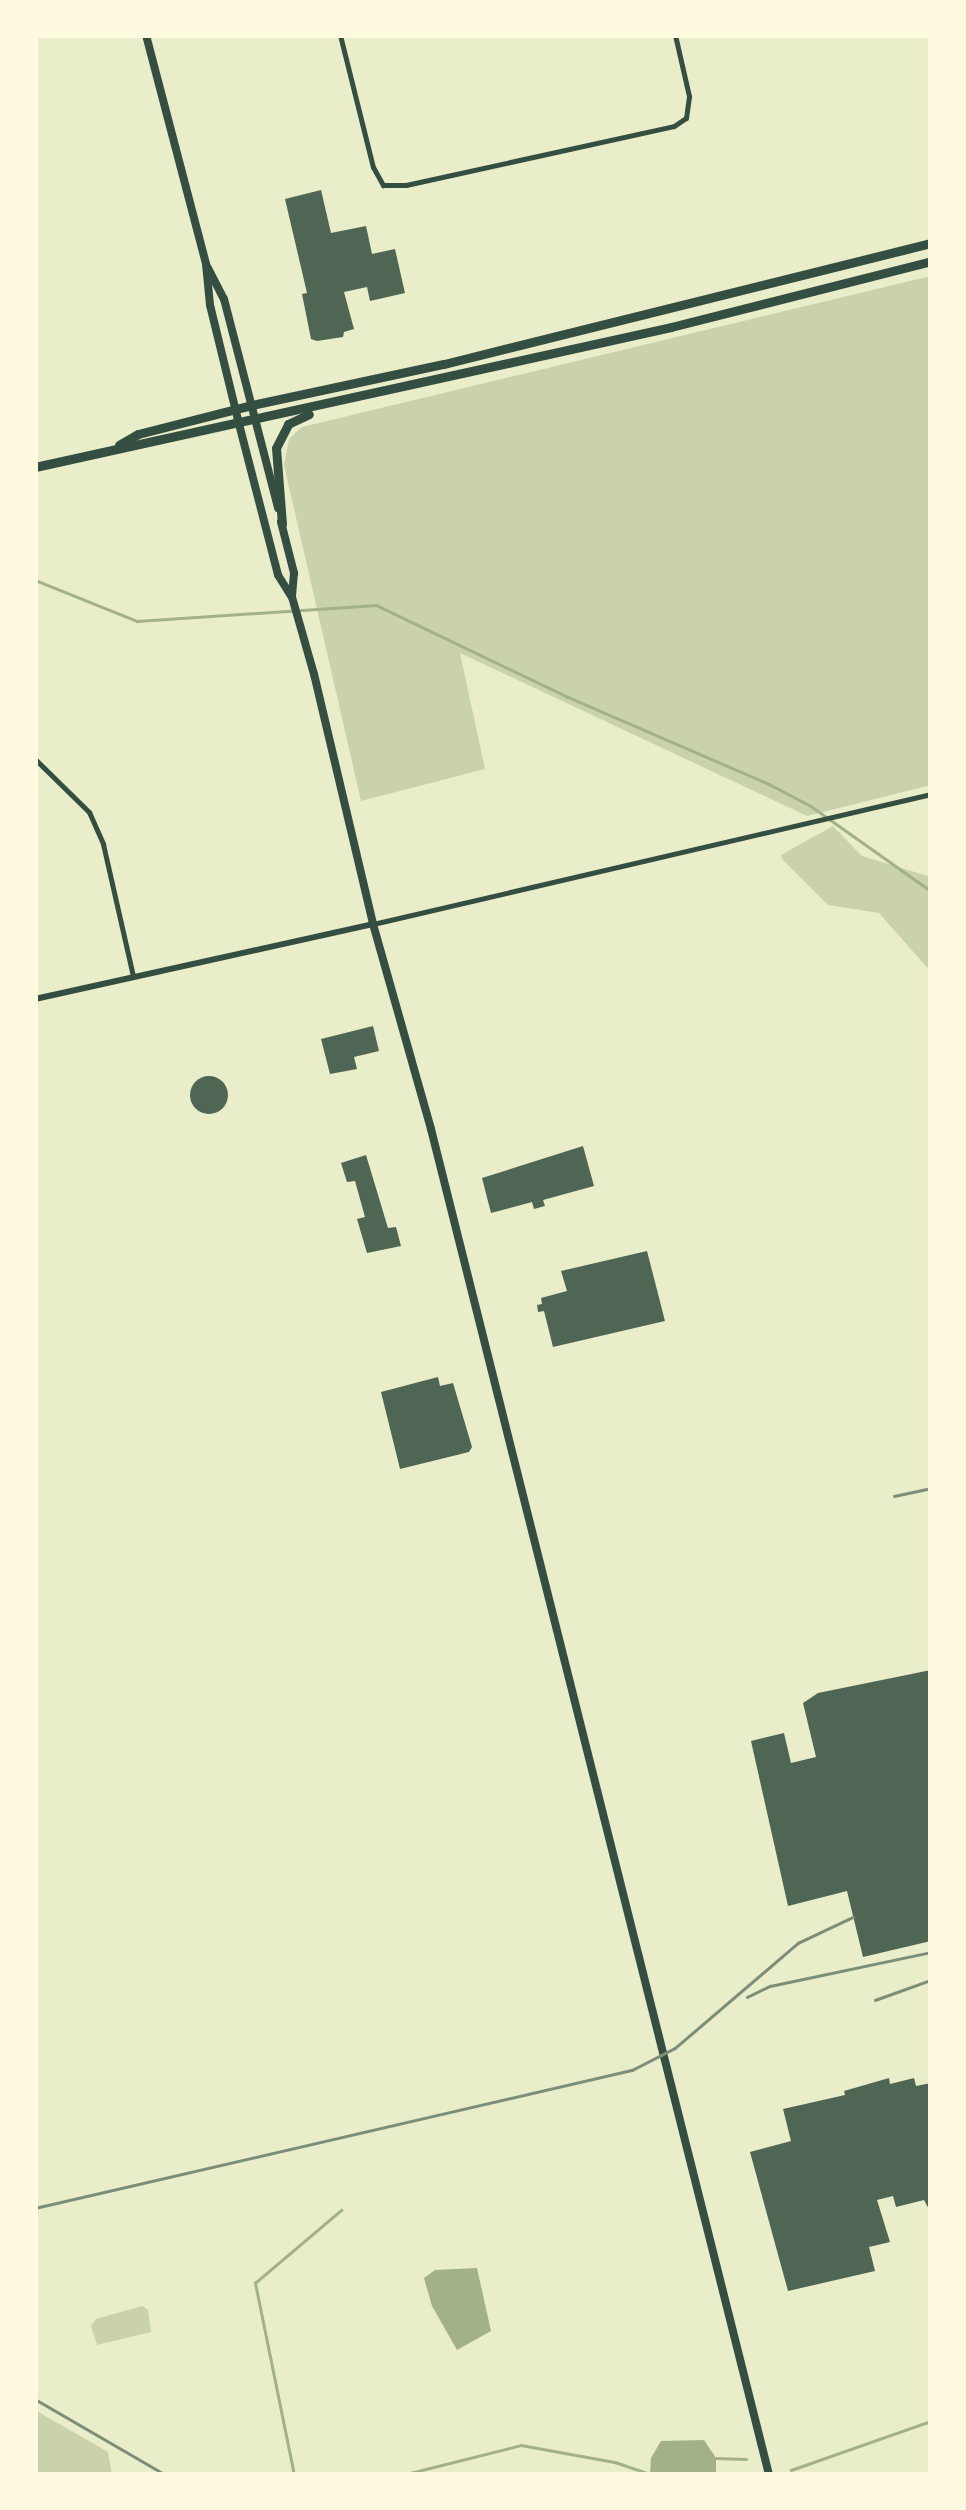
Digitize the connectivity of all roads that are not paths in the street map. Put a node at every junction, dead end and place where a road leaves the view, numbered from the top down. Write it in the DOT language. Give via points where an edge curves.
graph roads {
  1 [pos="146,35"];
  2 [pos="340,35"];
  3 [pos="675,35"];
  4 [pos="931,243"];
  5 [pos="931,261"];
  6 [pos="206,264"];
  7 [pos="252,405"];
  8 [pos="326,406"];
  9 [pos="236,410"];
  10 [pos="255,422"];
  11 [pos="239,424"];
  12 [pos="118,446"];
  13 [pos="35,468"];
  14 [pos="282,524"];
  15 [pos="292,597"];
  16 [pos="35,760"];
  17 [pos="931,794"];
  18 [pos="373,924"];
  19 [pos="133,976"];
  20 [pos="35,999"];
  21 [pos="769,2475"];
  1 -- 6 [label="main road"];
  2 -- 3 [label="street" via="373,167 383,185 406,185 674,126 686,118 689,96"];
  4 -- 7 [label="highway"];
  5 -- 8 [label="highway"];
  6 -- 7 [label="main road" via="224,300"];
  6 -- 9 [label="main road"];
  7 -- 9 [label="highway"];
  7 -- 10 [label="main road"];
  8 -- 10 [label="highway"];
  8 -- 14 [label="highway" via="288,424 276,448"];
  9 -- 11 [label="main road"];
  9 -- 12 [label="highway" via="138,434"];
  10 -- 11 [label="highway"];
  10 -- 14 [label="main road"];
  11 -- 12 [label="highway"];
  11 -- 15 [label="main road" via="278,575"];
  12 -- 13 [label="highway"];
  14 -- 15 [label="main road" via="294,573"];
  15 -- 18 [label="main road"];
  16 -- 19 [label="street" via="89,812 103,844"];
  17 -- 18 [label="street"];
  18 -- 19 [label="street"];
  18 -- 21 [label="main road" via="431,1129"];
  19 -- 20 [label="street"];
}
